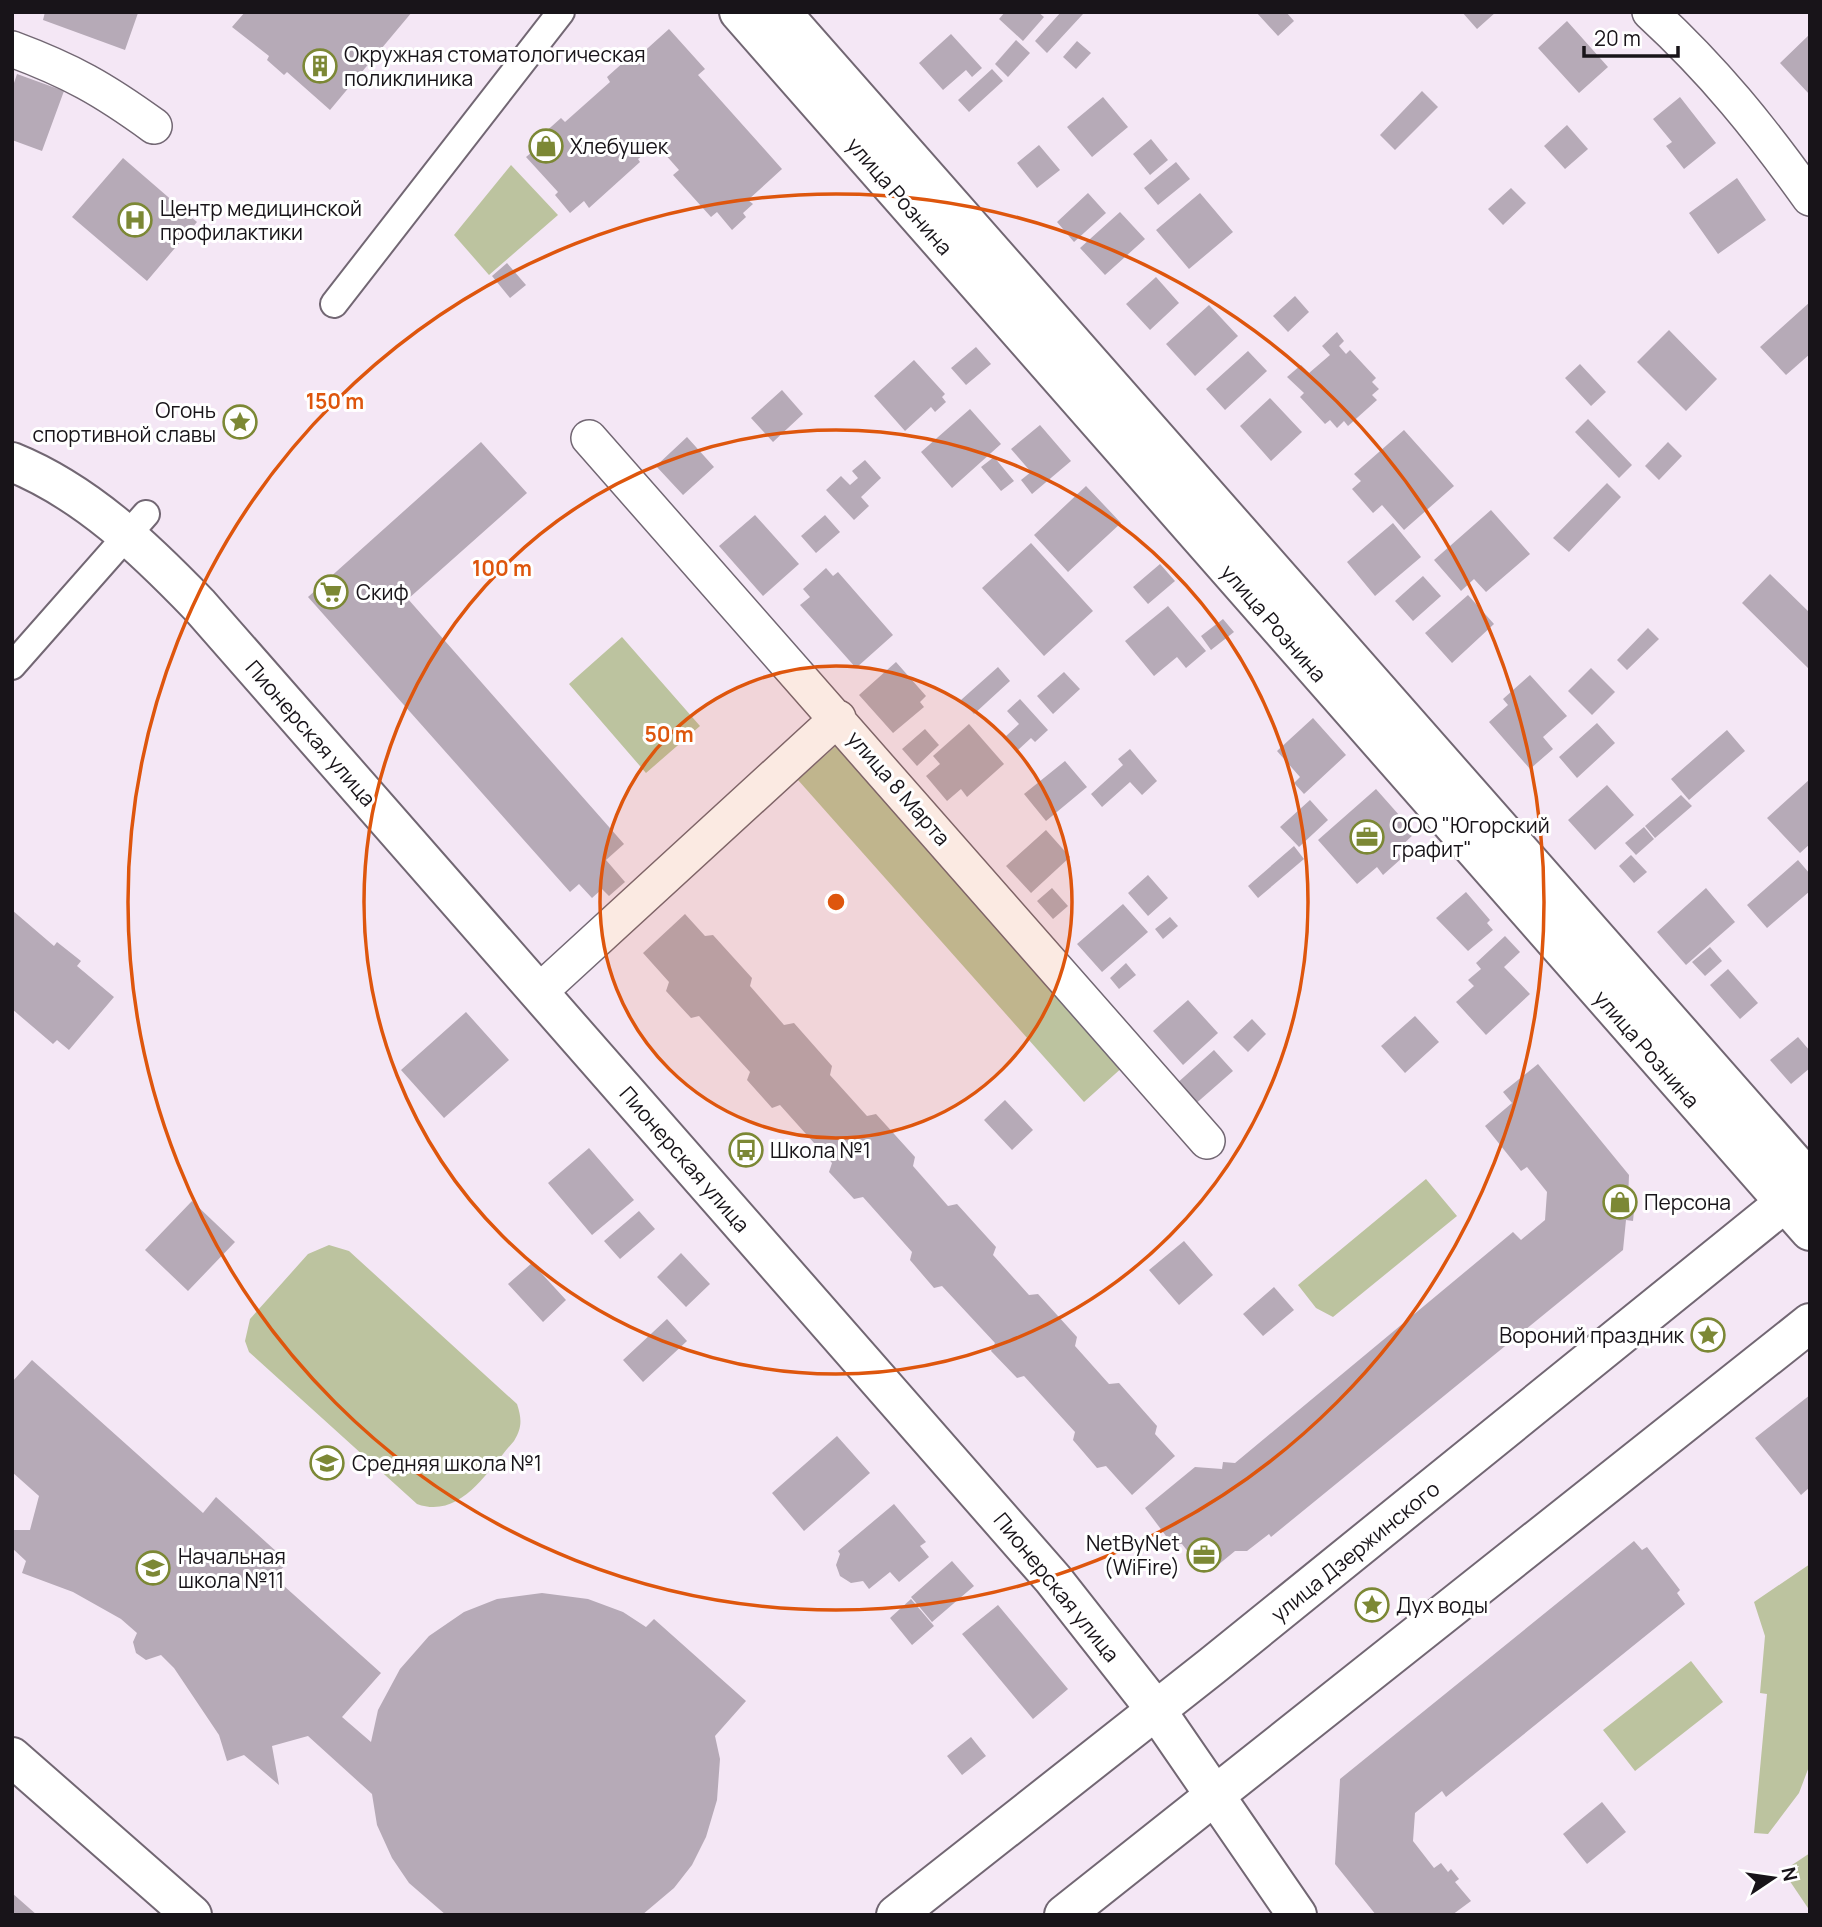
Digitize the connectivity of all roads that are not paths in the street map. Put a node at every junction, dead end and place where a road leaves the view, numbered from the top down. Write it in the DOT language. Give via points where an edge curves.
graph roads {
  1 [pos="561,12"];
  2 [pos="739,12"];
  3 [pos="781,12"];
  4 [pos="1650,12"];
  5 [pos="12,49"];
  6 [pos="154,126"];
  7 [pos="1805,182"];
  8 [pos="334,304"];
  9 [pos="590,438"];
  10 [pos="12,462"];
  11 [pos="136,524"];
  12 [pos="12,666"];
  13 [pos="838,718"];
  14 [pos="538,993"];
  15 [pos="1207,1141"];
  16 [pos="1804,1199"];
  17 [pos="1810,1323"];
  18 [pos="1156,1710"];
  19 [pos="12,1757"];
  20 [pos="1217,1795"];
  21 [pos="191,1915"];
  22 [pos="896,1915"];
  23 [pos="1064,1915"];
  24 [pos="1297,1915"];
  1 -- 8 [label="street"];
  2 -- 16 [label="main road, улица Рознина"];
  3 -- 16 [label="main road, улица Рознина"];
  4 -- 7 [label="street" via="1712,71"];
  5 -- 6 [label="street" via="102,89"];
  9 -- 13 [label="street, улица 8 Марта"];
  10 -- 11 [label="main road, Пионерская улица"];
  11 -- 12 [label="street"];
  11 -- 14 [label="main road, Пионерская улица" via="199,605"];
  13 -- 14 [label="street"];
  13 -- 15 [label="street, улица 8 Марта"];
  14 -- 18 [label="main road, Пионерская улица" via="1000,1516"];
  16 -- 18 [label="main road, улица Дзержинского"];
  17 -- 20 [label="main road"];
  18 -- 20 [label="main road, Пионерская улица"];
  18 -- 22 [label="main road, улица Дзержинского"];
  19 -- 21 [label="main road"];
  20 -- 23 [label="main road"];
  20 -- 24 [label="main road, Пионерская улица"];
}
